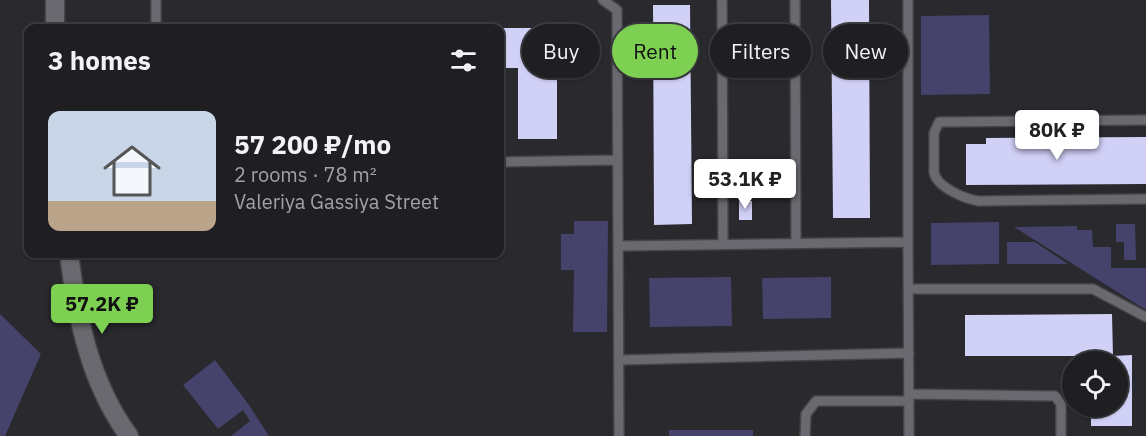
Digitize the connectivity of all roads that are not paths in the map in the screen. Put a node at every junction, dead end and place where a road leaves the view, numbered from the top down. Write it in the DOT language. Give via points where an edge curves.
graph roads {
  1 [pos="55,0"];
  2 [pos="156,0"];
  3 [pos="603,0"];
  4 [pos="722,0"];
  5 [pos="795,0"];
  6 [pos="908,0"];
  7 [pos="55,24"];
  8 [pos="156,24"];
  9 [pos="1146,120"];
  10 [pos="618,160"];
  11 [pos="504,162"];
  12 [pos="1146,199"];
  13 [pos="908,242"];
  14 [pos="723,244"];
  15 [pos="796,244"];
  16 [pos="618,246"];
  17 [pos="70,258"];
  18 [pos="908,289"];
  19 [pos="1146,317"];
  20 [pos="909,353"];
  21 [pos="619,360"];
  22 [pos="909,398"];
  23 [pos="124,429"];
  24 [pos="619,436"];
  25 [pos="805,436"];
  26 [pos="909,436"];
  27 [pos="1060,436"];
  1 -- 7 [label="street"];
  2 -- 8 [label="lane"];
  3 -- 10 [label="lane" via="617,10"];
  4 -- 14 [label="lane"];
  5 -- 15 [label="lane"];
  6 -- 13 [label="lane"];
  9 -- 12 [label="lane" via="939,122 934,133 935,178 973,200"];
  10 -- 11 [label="lane"];
  10 -- 16 [label="lane"];
  13 -- 15 [label="lane"];
  13 -- 18 [label="lane"];
  14 -- 15 [label="lane"];
  14 -- 16 [label="lane"];
  16 -- 21 [label="lane"];
  17 -- 23 [label="street" via="90,360"];
  18 -- 19 [label="lane" via="1083,288 1102,293"];
  18 -- 20 [label="lane"];
  20 -- 21 [label="lane"];
  20 -- 22 [label="lane"];
  21 -- 24 [label="lane"];
  22 -- 25 [label="lane" via="816,401 806,414"];
  22 -- 26 [label="lane"];
  22 -- 27 [label="lane" via="1055,396 1061,404"];
}
